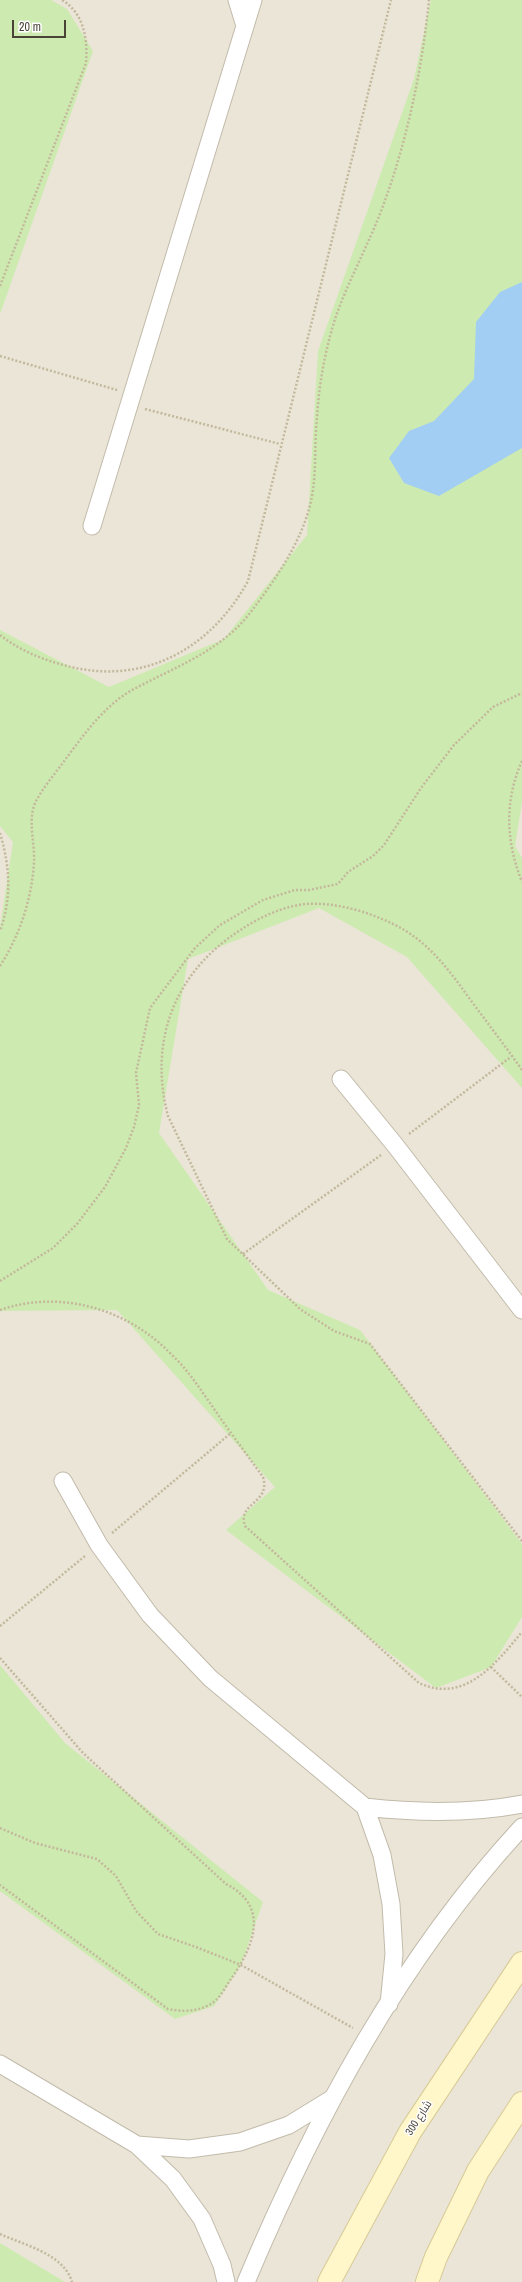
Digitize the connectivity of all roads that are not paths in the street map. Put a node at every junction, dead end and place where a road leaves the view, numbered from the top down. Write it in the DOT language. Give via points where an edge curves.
graph roads {
  1 [pos="236,0"];
  2 [pos="253,0"];
  3 [pos="245,26"];
  4 [pos="92,526"];
  5 [pos="341,1079"];
  6 [pos="522,1310"];
  7 [pos="63,1481"];
  8 [pos="522,1804"];
  9 [pos="365,1807"];
  10 [pos="522,1827"];
  11 [pos="522,1963"];
  12 [pos="389,2004"];
  13 [pos="0,2064"];
  14 [pos="333,2098"];
  15 [pos="522,2103"];
  16 [pos="137,2145"];
  17 [pos="226,2282"];
  18 [pos="246,2282"];
  19 [pos="329,2282"];
  20 [pos="426,2282"];
  1 -- 3 [label="street"];
  2 -- 3 [label="street"];
  3 -- 4 [label="street"];
  5 -- 6 [label="street"];
  7 -- 9 [label="street" via="98,1545 150,1615 210,1678"];
  8 -- 9 [label="street" via="457,1812 411,1812"];
  9 -- 12 [label="street" via="382,1855 391,1904 394,1954"];
  10 -- 12 [label="street" via="444,1919"];
  11 -- 19 [label="street, شارع 300" via="410,2132"];
  12 -- 14 [label="street"];
  13 -- 16 [label="street"];
  14 -- 16 [label="street" via="289,2125 240,2142 189,2149"];
  14 -- 18 [label="street" via="297,2169"];
  15 -- 20 [label="street" via="478,2171"];
  16 -- 17 [label="street" via="173,2179 202,2219 222,2265"];
}
